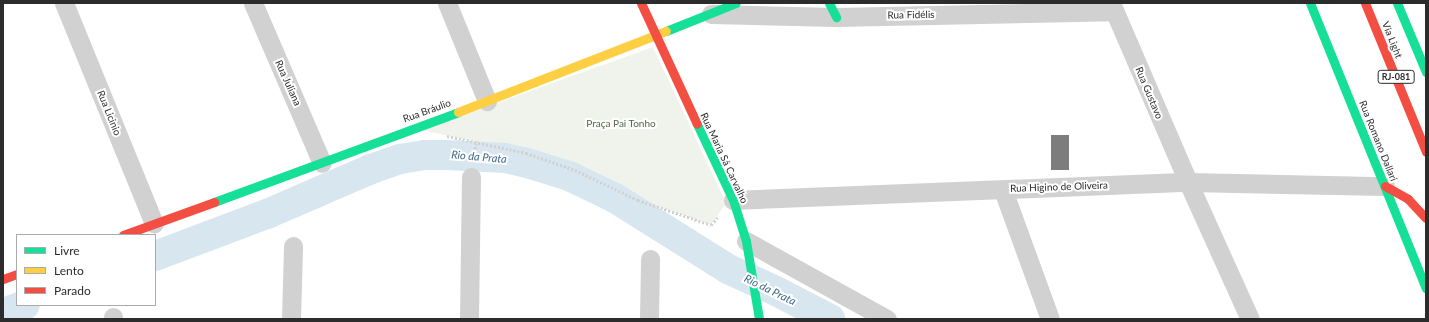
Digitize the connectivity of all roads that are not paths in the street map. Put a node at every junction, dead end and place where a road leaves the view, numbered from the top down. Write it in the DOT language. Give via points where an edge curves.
graph roads {
  1 [pos="64,3"];
  2 [pos="253,3"];
  3 [pos="447,3"];
  4 [pos="641,3"];
  5 [pos="736,3"];
  6 [pos="1310,3"];
  7 [pos="1365,3"];
  8 [pos="1397,3"];
  9 [pos="1112,7"];
  10 [pos="832,10"];
  11 [pos="709,14"];
  12 [pos="655,35"];
  13 [pos="1426,72"];
  14 [pos="487,101"];
  15 [pos="1426,152"];
  16 [pos="322,163"];
  17 [pos="471,177"];
  18 [pos="1188,182"];
  19 [pos="1385,186"];
  20 [pos="1003,190"];
  21 [pos="733,200"];
  22 [pos="1426,218"];
  23 [pos="154,224"];
  24 [pos="126,234"];
  25 [pos="746,241"];
  26 [pos="293,246"];
  27 [pos="650,258"];
  28 [pos="16,274"];
  29 [pos="3,279"];
  30 [pos="1426,288"];
  31 [pos="292,319"];
  32 [pos="469,319"];
  33 [pos="649,319"];
  34 [pos="759,319"];
  35 [pos="887,319"];
  36 [pos="1050,319"];
  37 [pos="1250,319"];
  1 -- 23 [label="street, Rua Licinio"];
  2 -- 16 [label="street, Rua Juliana"];
  3 -- 14 [label="street"];
  4 -- 12 [label="street, Rua Maria Sá Carvalho"];
  5 -- 11 [label="street, Rua Bráulio"];
  6 -- 19 [label="street, Rua Romano Dallari"];
  7 -- 15 [label="street, Via Light / RJ-081"];
  8 -- 13 [label="street, Via Light / RJ-081"];
  9 -- 10 [label="street, Rua Fidélis"];
  9 -- 18 [label="street, Rua Gustavo"];
  10 -- 11 [label="street, Rua Fidélis"];
  11 -- 12 [label="street, Rua Bráulio"];
  12 -- 14 [label="street, Rua Bráulio"];
  12 -- 21 [label="street, Rua Maria Sá Carvalho"];
  14 -- 16 [label="street, Rua Bráulio"];
  16 -- 23 [label="street, Rua Bráulio"];
  17 -- 32 [label="street"];
  18 -- 19 [label="street, Rua Higino de Oliveira"];
  18 -- 20 [label="street, Rua Higino de Oliveira"];
  18 -- 37 [label="street, Rua Gustavo"];
  19 -- 22 [label="street" via="1408,199"];
  19 -- 30 [label="street, Rua Romano Dallari"];
  20 -- 21 [label="street, Rua Higino de Oliveira"];
  20 -- 36 [label="street"];
  21 -- 25 [label="street, Rua Maria Sá Carvalho"];
  23 -- 24 [label="street, Rua Bráulio"];
  25 -- 34 [label="street, Rua Maria Sá Carvalho"];
  25 -- 35 [label="street"];
  26 -- 31 [label="street"];
  27 -- 33 [label="street"];
  28 -- 29 [label="street"];
}
